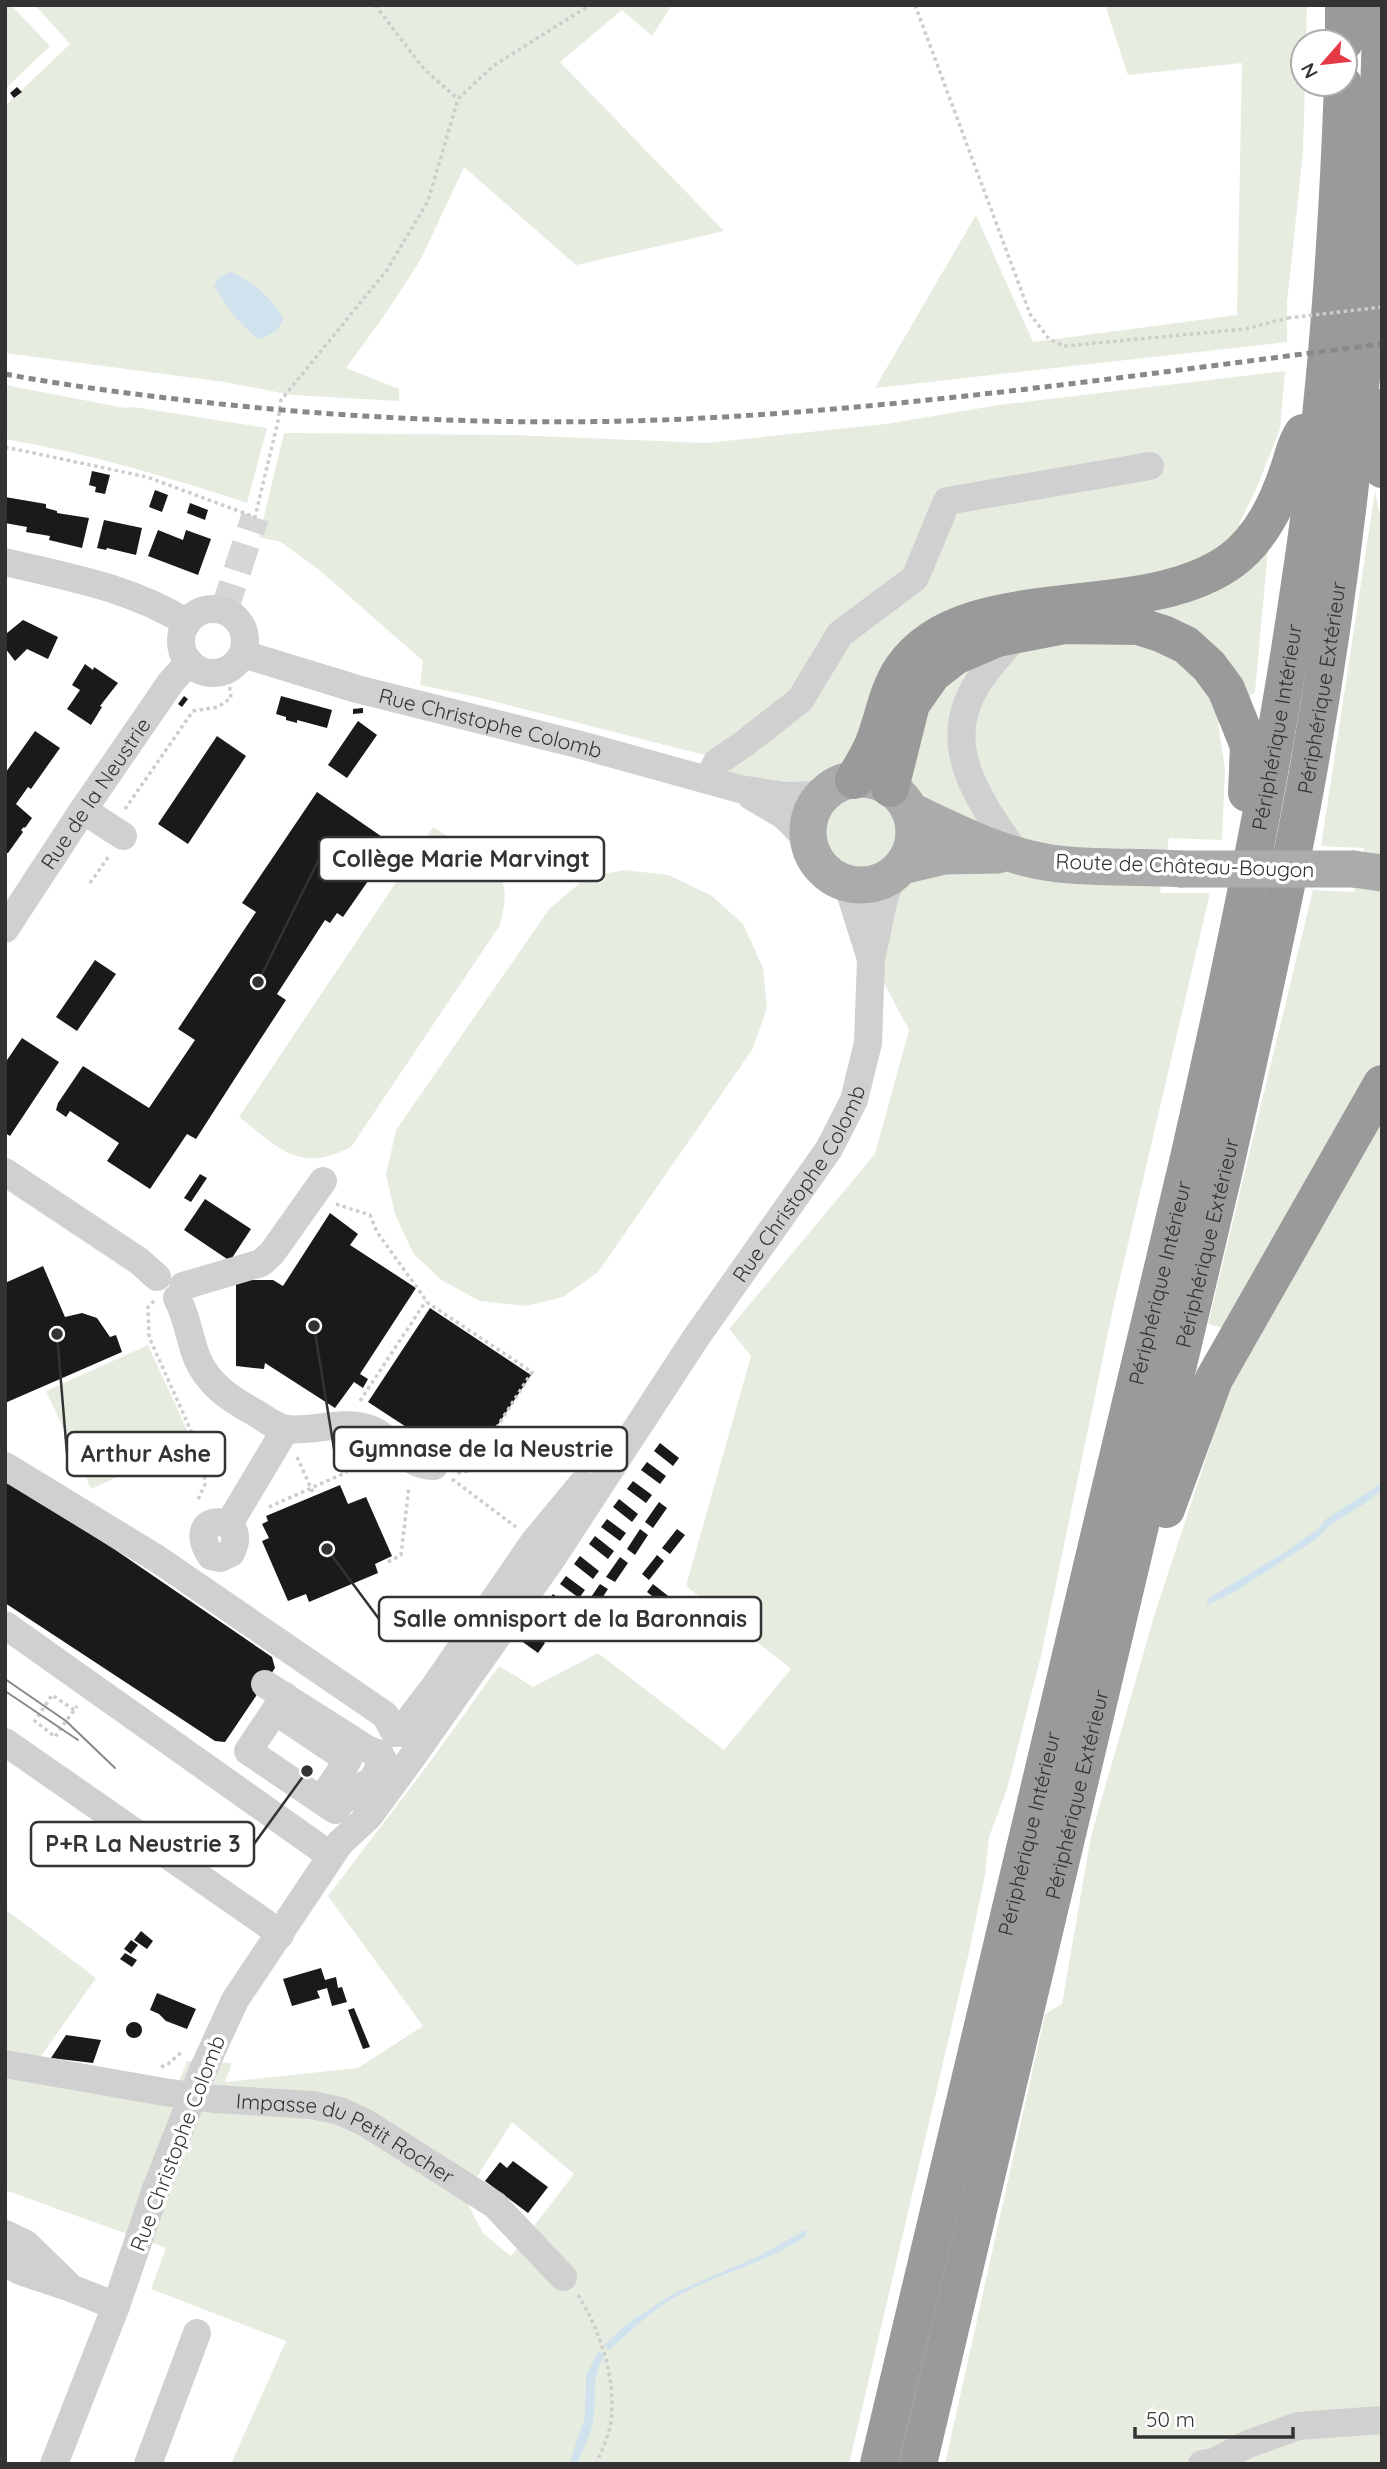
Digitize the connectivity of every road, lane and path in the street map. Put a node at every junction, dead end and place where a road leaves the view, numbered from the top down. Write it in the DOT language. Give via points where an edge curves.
graph roads {
  1 [pos="376,5"];
  2 [pos="590,5"];
  3 [pos="915,5"];
  4 [pos="1345,5"];
  5 [pos="1381,5"];
  6 [pos="1344,28"];
  7 [pos="1342,98"];
  8 [pos="458,99"];
  9 [pos="1377,244"];
  10 [pos="1382,307"];
  11 [pos="1382,353"];
  12 [pos="1321,409"];
  13 [pos="5,447"];
  14 [pos="1150,466"];
  15 [pos="1382,469"];
  16 [pos="5,562"];
  17 [pos="187,623"];
  18 [pos="1017,634"];
  19 [pos="189,662"];
  20 [pos="235,662"];
  21 [pos="708,780"];
  22 [pos="839,787"];
  23 [pos="740,789"];
  24 [pos="900,799"];
  25 [pos="83,810"];
  26 [pos="117,832"];
  27 [pos="809,839"];
  28 [pos="1017,855"];
  29 [pos="898,869"];
  30 [pos="1372,869"];
  31 [pos="90,883"];
  32 [pos="847,883"];
  33 [pos="5,929"];
  34 [pos="1235,950"];
  35 [pos="871,959"];
  36 [pos="1382,1084"];
  37 [pos="5,1172"];
  38 [pos="318,1188"];
  39 [pos="168,1289"];
  40 [pos="426,1301"];
  41 [pos="665,1385"];
  42 [pos="345,1426"];
  43 [pos="285,1430"];
  44 [pos="5,1466"];
  45 [pos="434,1469"];
  46 [pos="347,1472"];
  47 [pos="311,1488"];
  48 [pos="314,1494"];
  49 [pos="246,1495"];
  50 [pos="194,1508"];
  51 [pos="229,1524"];
  52 [pos="534,1542"];
  53 [pos="388,1562"];
  54 [pos="1127,1579"];
  55 [pos="5,1625"];
  56 [pos="275,1697"];
  57 [pos="79,1704"];
  58 [pos="75,1710"];
  59 [pos="5,1742"];
  60 [pos="393,1754"];
  61 [pos="321,1800"];
  62 [pos="335,1850"];
  63 [pos="279,1935"];
  64 [pos="187,2047"];
  65 [pos="5,2064"];
  66 [pos="153,2070"];
  67 [pos="5,2234"];
  68 [pos="5,2262"];
  69 [pos="564,2277"];
  70 [pos="68,2287"];
  71 [pos="116,2306"];
  72 [pos="197,2333"];
  73 [pos="1382,2420"];
  74 [pos="54,2464"];
  75 [pos="148,2464"];
  76 [pos="596,2464"];
  77 [pos="879,2464"];
  78 [pos="918,2464"];
  79 [pos="1204,2464"];
  1 -- 8 [label="path" via="424,69"];
  2 -- 8 [label="path" via="493,66"];
  3 -- 10 [label="path, bridge" via="1020,290 1030,314 1049,339 1064,346 1245,329 1288,318"];
  4 -- 6 [label="highway"];
  5 -- 9 [label="highway, Périphérique Extérieur"];
  7 -- 12 [label="highway, Périphérique Intérieur"];
  8 -- 13 [label="path" via="428,201 387,270 281,400 255,517 147,477"];
  9 -- 54 [label="highway, Périphérique Extérieur" via="1334,615 1302,806 1269,972"];
  11 -- 15 [label="highway" via="1378,429"];
  12 -- 22 [label="highway" via="1298,439 1270,514 1233,559 1186,585 1035,608 948,629 903,667 887,697 874,744"];
  12 -- 34 [label="highway, Périphérique Intérieur" via="1299,596"];
  14 -- 21 [label="street" via="947,501 915,578 840,634 800,700 717,762"];
  16 -- 17 [label="street" via="125,592"];
  17 -- 19 [label="street" via="181,640"];
  17 -- 20 [label="street" via="207,610 231,614 245,633"];
  18 -- 24 [label="highway" via="955,656 932,674 911,704"];
  18 -- 28 [label="street" via="976,685 960,737 968,774 983,807"];
  18 -- 34 [label="highway" via="1064,625 1138,626 1186,645 1226,689 1249,746 1247,812 1225,914"];
  19 -- 20 [label="street" via="208,673"];
  19 -- 25 [label="street, Rue de la Neustrie"];
  20 -- 21 [label="street, Rue Christophe Colomb"];
  20 -- 26 [label="path" via="231,698 218,707 193,711"];
  21 -- 23 [label="street, Rue Christophe Colomb"];
  22 -- 23 [label="street, Rue Christophe Colomb" via="785,796"];
  22 -- 24 [label="main road" via="873,781"];
  22 -- 27 [label="main road" via="811,815"];
  23 -- 27 [label="street, Rue Christophe Colomb" via="783,815"];
  24 -- 28 [label="main road, Route de Château-Bougon" via="953,831"];
  24 -- 29 [label="main road" via="914,835"];
  25 -- 26 [label="street"];
  25 -- 33 [label="street, Rue de la Neustrie"];
  26 -- 31 [label="path"];
  27 -- 32 [label="main road" via="823,869"];
  28 -- 29 [label="main road, Route de Château-Bougon" via="944,856"];
  28 -- 30 [label="main road, Route de Château-Bougon, bridge" via="1051,863 1181,869"];
  29 -- 32 [label="main road" via="872,884"];
  29 -- 35 [label="street, Rue Christophe Colomb" via="884,898"];
  32 -- 35 [label="street, Rue Christophe Colomb"];
  34 -- 77 [label="highway, Périphérique Intérieur"];
  35 -- 41 [label="street, Rue Christophe Colomb" via="868,1043 844,1122 814,1173"];
  36 -- 54 [label="highway" via="1214,1379 1150,1563"];
  37 -- 39 [label="street" via="139,1261"];
  38 -- 39 [label="street" via="261,1263"];
  38 -- 40 [label="path" via="370,1215"];
  39 -- 43 [label="street" via="186,1315 205,1375 216,1387"];
  39 -- 50 [label="path" via="148,1307 149,1337 204,1466 205,1484"];
  40 -- 42 [label="path"];
  40 -- 45 [label="path" via="533,1375 470,1471"];
  41 -- 52 [label="street, Rue Christophe Colomb"];
  41 -- 60 [label="street, Rue Christophe Colomb" via="553,1557"];
  42 -- 43 [label="street"];
  42 -- 45 [label="street" via="369,1428"];
  43 -- 47 [label="path"];
  43 -- 49 [label="street"];
  44 -- 60 [label="street" via="179,1574 385,1715"];
  45 -- 52 [label="path"];
  45 -- 53 [label="path" via="409,1486 401,1555"];
  46 -- 47 [label="path"];
  47 -- 48 [label="path"];
  47 -- 49 [label="path" via="255,1514"];
  49 -- 51 [label="street"];
  52 -- 60 [label="street, Rue Christophe Colomb" via="405,1724"];
  54 -- 78 [label="highway, Périphérique Extérieur"];
  55 -- 62 [label="street"];
  56 -- 60 [label="street" via="367,1749"];
  56 -- 61 [label="street" via="348,1760"];
  56 -- 61 [label="street" via="248,1751"];
  57 -- 58 [label="path"];
  58 -- 58 [label="path" via="52,1695 36,1721 55,1737"];
  59 -- 63 [label="street"];
  60 -- 61 [label="street" via="347,1792 335,1810"];
  60 -- 62 [label="street, Rue Christophe Colomb"];
  60 -- 62 [label="street, Rue Christophe Colomb" via="369,1816"];
  62 -- 63 [label="street, Rue Christophe Colomb"];
  63 -- 71 [label="street, Rue Christophe Colomb, bridge" via="235,2000 203,2070"];
  64 -- 66 [label="path" via="169,2064"];
  65 -- 69 [label="street, Impasse du Petit Rocher" via="177,2094 340,2111 495,2205"];
  67 -- 70 [label="street" via="26,2244"];
  68 -- 70 [label="street"];
  69 -- 76 [label="path" via="585,2306 601,2341 611,2381 611,2423"];
  70 -- 71 [label="street"];
  71 -- 74 [label="street, Rue Christophe Colomb"];
  72 -- 75 [label="street"];
  73 -- 79 [label="street" via="1298,2426"];
}
